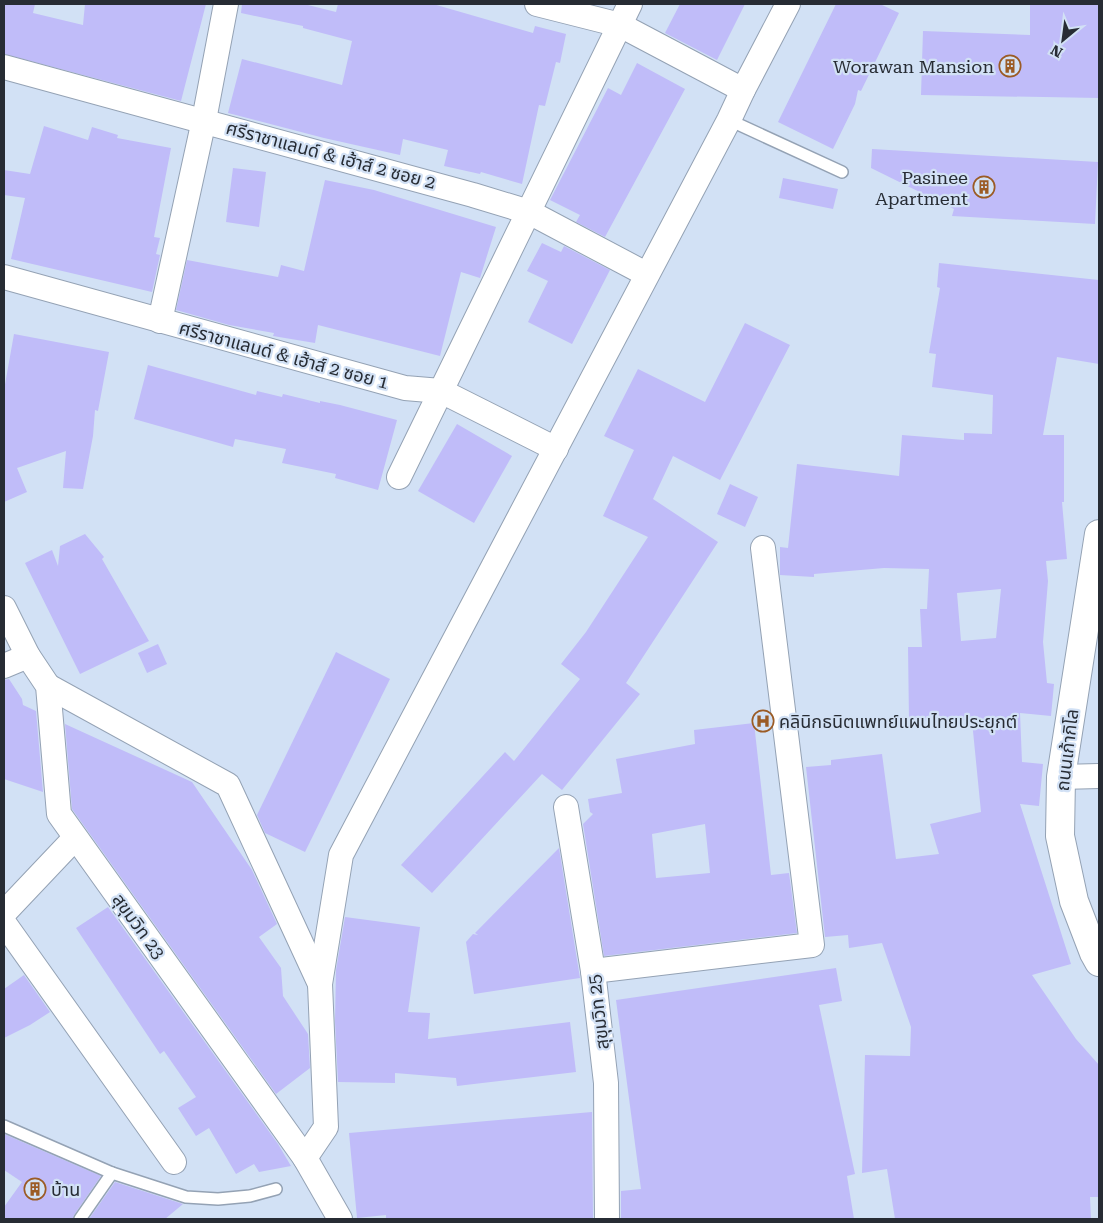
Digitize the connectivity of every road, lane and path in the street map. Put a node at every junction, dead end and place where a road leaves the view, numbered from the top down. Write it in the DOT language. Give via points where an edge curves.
graph roads {
  1 [pos="226,4"];
  2 [pos="537,4"];
  3 [pos="788,4"];
  4 [pos="625,14"];
  5 [pos="4,66"];
  6 [pos="743,90"];
  7 [pos="204,120"];
  8 [pos="729,120"];
  9 [pos="842,172"];
  10 [pos="528,212"];
  11 [pos="646,274"];
  12 [pos="4,277"];
  13 [pos="160,321"];
  14 [pos="441,391"];
  15 [pos="556,449"];
  16 [pos="399,477"];
  17 [pos="1099,534"];
  18 [pos="764,548"];
  19 [pos="4,608"];
  20 [pos="28,656"];
  21 [pos="4,666"];
  22 [pos="48,686"];
  23 [pos="1099,776"];
  24 [pos="1061,777"];
  25 [pos="566,807"];
  26 [pos="75,838"];
  27 [pos="4,913"];
  28 [pos="4,923"];
  29 [pos="1099,962"];
  30 [pos="593,971"];
  31 [pos="320,984"];
  32 [pos="4,1126"];
  33 [pos="304,1158"];
  34 [pos="174,1162"];
  35 [pos="112,1173"];
  36 [pos="276,1189"];
  37 [pos="80,1219"];
  38 [pos="340,1219"];
  39 [pos="607,1219"];
  1 -- 7 [label="street"];
  2 -- 4 [label="street"];
  3 -- 6 [label="street"];
  4 -- 6 [label="street"];
  4 -- 10 [label="street"];
  5 -- 7 [label="street, ศรีราชาแลนด์ & เฮ้าส์ 2 ซอย 2"];
  6 -- 8 [label="street"];
  7 -- 10 [label="street, ศรีราชาแลนด์ & เฮ้าส์ 2 ซอย 2"];
  7 -- 13 [label="street"];
  8 -- 9 [label="lane"];
  8 -- 11 [label="street"];
  10 -- 11 [label="street, ศรีราชาแลนด์ & เฮ้าส์ 2 ซอย 2"];
  10 -- 14 [label="street"];
  11 -- 15 [label="street"];
  12 -- 13 [label="street, ศรีราชาแลนด์ & เฮ้าส์ 2 ซอย 1"];
  13 -- 14 [label="street, ศรีราชาแลนด์ & เฮ้าส์ 2 ซอย 1" via="405,388"];
  14 -- 15 [label="street, ศรีราชาแลนด์ & เฮ้าส์ 2 ซอย 1"];
  14 -- 16 [label="street"];
  15 -- 31 [label="street" via="341,855"];
  17 -- 24 [label="main road, ถนนเก้ากิโล"];
  18 -- 30 [label="street" via="812,946"];
  19 -- 20 [label="street, สุขุมวิท 23"];
  20 -- 21 [label="street"];
  20 -- 22 [label="street, สุขุมวิท 23"];
  22 -- 26 [label="street, สุขุมวิท 23" via="59,814"];
  22 -- 31 [label="street" via="228,786"];
  23 -- 24 [label="street"];
  24 -- 29 [label="main road, ถนนเก้ากิโล" via="1062,846 1074,901"];
  25 -- 30 [label="street, สุขุมวิท 25"];
  26 -- 27 [label="street"];
  26 -- 33 [label="street, สุขุมวิท 23"];
  28 -- 34 [label="street"];
  30 -- 39 [label="street, สุขุมวิท 25" via="606,1083"];
  31 -- 33 [label="street" via="326,1127"];
  32 -- 35 [label="lane"];
  33 -- 38 [label="street, สุขุมวิท 23"];
  35 -- 36 [label="lane" via="186,1197 218,1199"];
  35 -- 37 [label="lane"];
}
